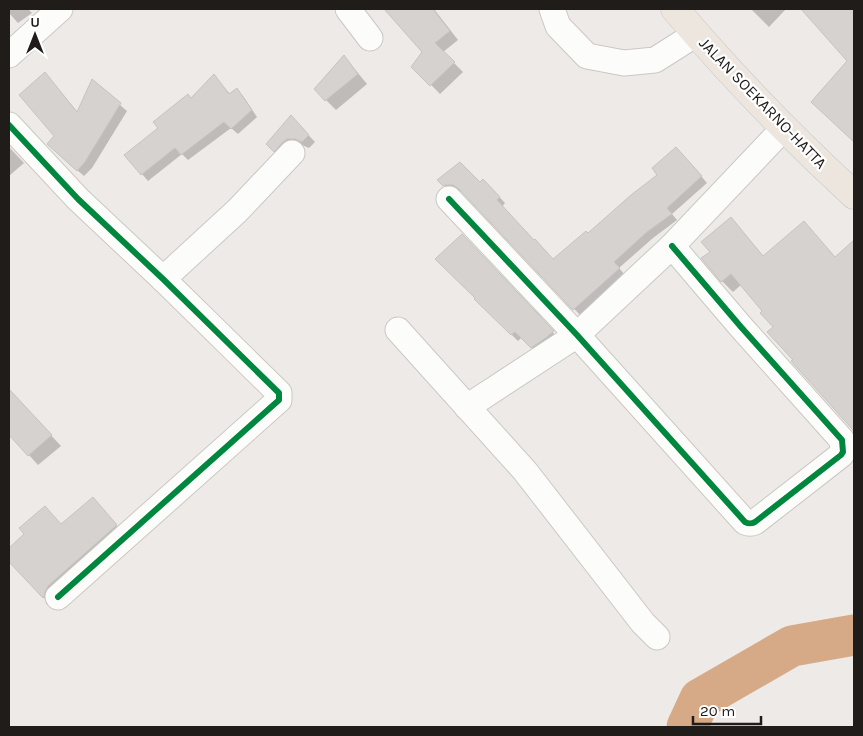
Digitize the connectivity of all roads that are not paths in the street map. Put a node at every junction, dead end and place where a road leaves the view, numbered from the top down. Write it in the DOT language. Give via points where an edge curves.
graph roads {
  1 [pos="60,9"];
  2 [pos="348,9"];
  3 [pos="552,9"];
  4 [pos="675,9"];
  5 [pos="696,34"];
  6 [pos="370,38"];
  7 [pos="9,55"];
  8 [pos="9,125"];
  9 [pos="784,128"];
  10 [pos="292,153"];
  11 [pos="854,195"];
  12 [pos="449,198"];
  13 [pos="672,246"];
  14 [pos="162,279"];
  15 [pos="398,330"];
  16 [pos="577,335"];
  17 [pos="468,407"];
  18 [pos="58,598"];
  19 [pos="657,637"];
  1 -- 7 [label="street"];
  2 -- 6 [label="street"];
  3 -- 5 [label="street" via="558,26 587,56 624,63 655,60"];
  4 -- 5 [label="main road, JALAN SOEKARNO-HATTA"];
  5 -- 9 [label="main road, JALAN SOEKARNO-HATTA"];
  8 -- 14 [label="street" via="78,198"];
  9 -- 11 [label="main road, JALAN SOEKARNO-HATTA"];
  9 -- 13 [label="street"];
  10 -- 14 [label="street" via="237,210"];
  12 -- 16 [label="street"];
  13 -- 16 [label="street"];
  13 -- 16 [label="street" via="842,440 844,452 841,455 756,522 748,524"];
  14 -- 18 [label="street" via="279,393 280,398"];
  15 -- 17 [label="street"];
  16 -- 17 [label="street"];
  17 -- 19 [label="street" via="525,472"];
}
